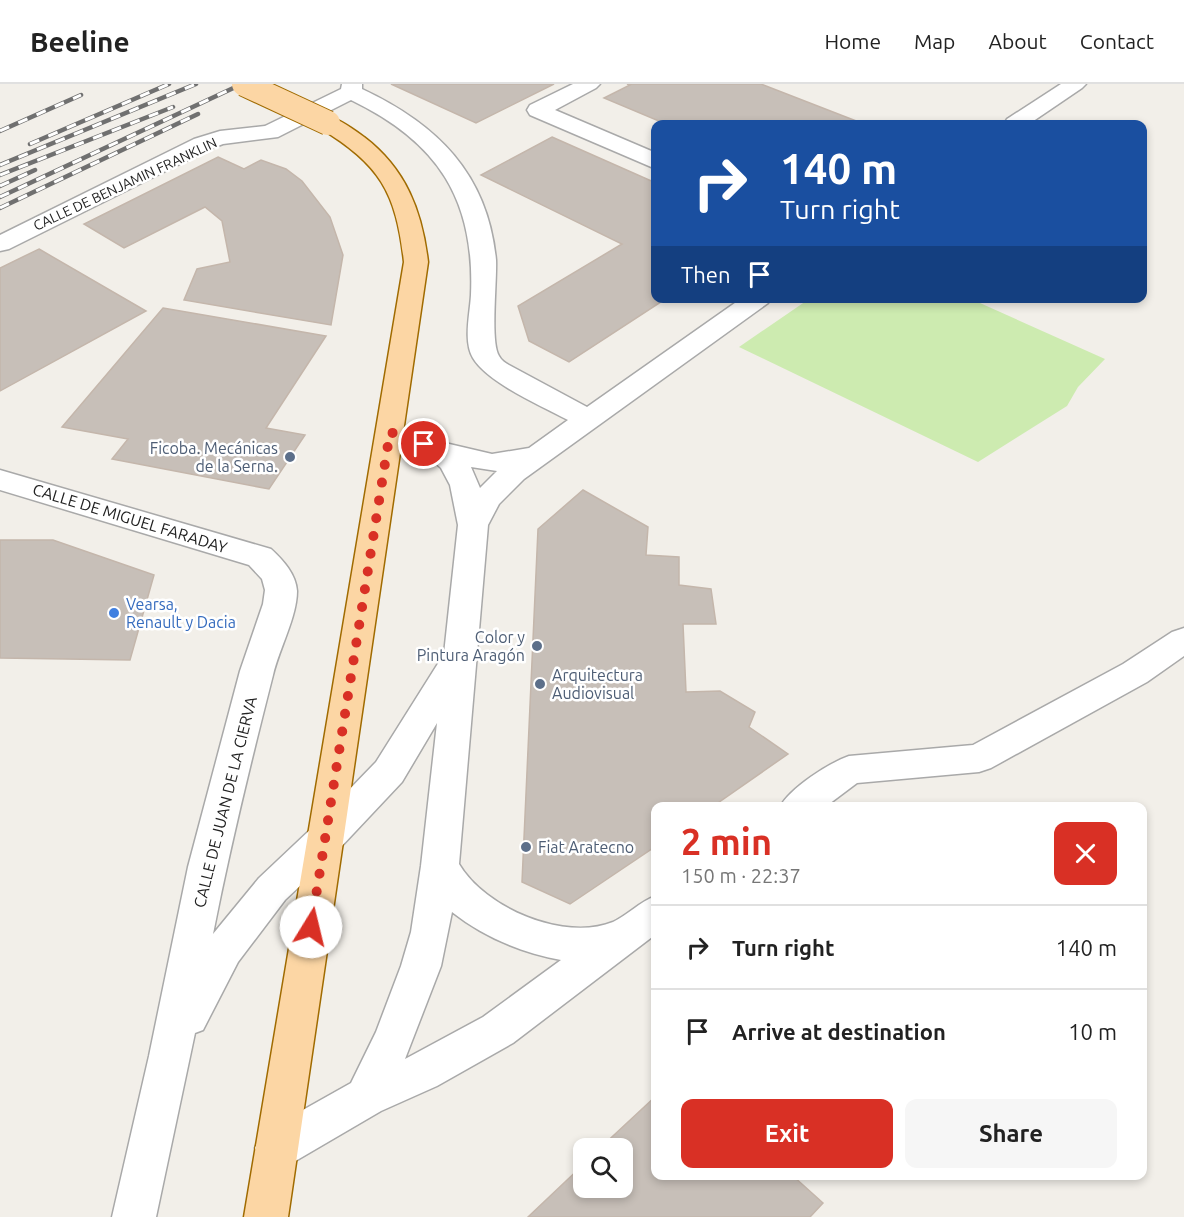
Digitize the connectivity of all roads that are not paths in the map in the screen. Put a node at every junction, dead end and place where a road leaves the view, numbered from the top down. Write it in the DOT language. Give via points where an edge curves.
graph roads {
  1 [pos="244,84"];
  2 [pos="589,84"];
  3 [pos="1076,84"];
  4 [pos="352,88"];
  5 [pos="1021,120"];
  6 [pos="651,160"];
  7 [pos="0,244"];
  8 [pos="752,303"];
  9 [pos="587,419"];
  10 [pos="390,432"];
  11 [pos="443,452"];
  12 [pos="536,455"];
  13 [pos="0,480"];
  14 [pos="473,525"];
  15 [pos="260,557"];
  16 [pos="1184,640"];
  17 [pos="460,655"];
  18 [pos="805,802"];
  19 [pos="325,839"];
  20 [pos="440,866"];
  21 [pos="651,916"];
  22 [pos="623,937"];
  23 [pos="170,1056"];
  24 [pos="366,1097"];
  25 [pos="277,1148"];
  26 [pos="134,1217"];
  27 [pos="266,1217"];
  1 -- 10 [label="main road, bridge" via="328,123 358,143 385,169 407,205 412,223 415,280"];
  2 -- 6 [label="street" via="538,110"];
  3 -- 5 [label="street"];
  4 -- 7 [label="street, CALLE DE BENJAMIN FRANKLIN" via="270,132 202,144"];
  4 -- 9 [label="street" via="421,135 451,165 466,190 480,240 483,340 489,363"];
  8 -- 9 [label="street"];
  9 -- 12 [label="street"];
  10 -- 11 [label="street"];
  10 -- 19 [label="main road"];
  11 -- 12 [label="street" via="492,463"];
  11 -- 14 [label="street" via="464,484"];
  12 -- 14 [label="street" via="499,485"];
  13 -- 15 [label="street, CALLE DE MIGUEL FARADAY"];
  14 -- 17 [label="street"];
  15 -- 23 [label="street, CALLE DE JUAN DE LA CIERVA" via="278,578 279,604 257,670 207,867"];
  16 -- 18 [label="street" via="1135,673 979,758 849,770"];
  17 -- 19 [label="street, CALLE DE JUAN DE LA CIERVA" via="389,772"];
  17 -- 20 [label="street"];
  19 -- 23 [label="street, CALLE DE JUAN DE LA CIERVA" via="272,889 224,950"];
  19 -- 25 [label="main road"];
  20 -- 22 [label="street" via="454,890 475,907 535,938 582,944"];
  20 -- 24 [label="street" via="421,966 395,1036"];
  21 -- 22 [label="street"];
  22 -- 24 [label="street" via="498,1030 422,1072"];
  23 -- 26 [label="street, CALLE DE JUAN DE LA CIERVA"];
  24 -- 25 [label="street"];
  25 -- 27 [label="main road"];
}
